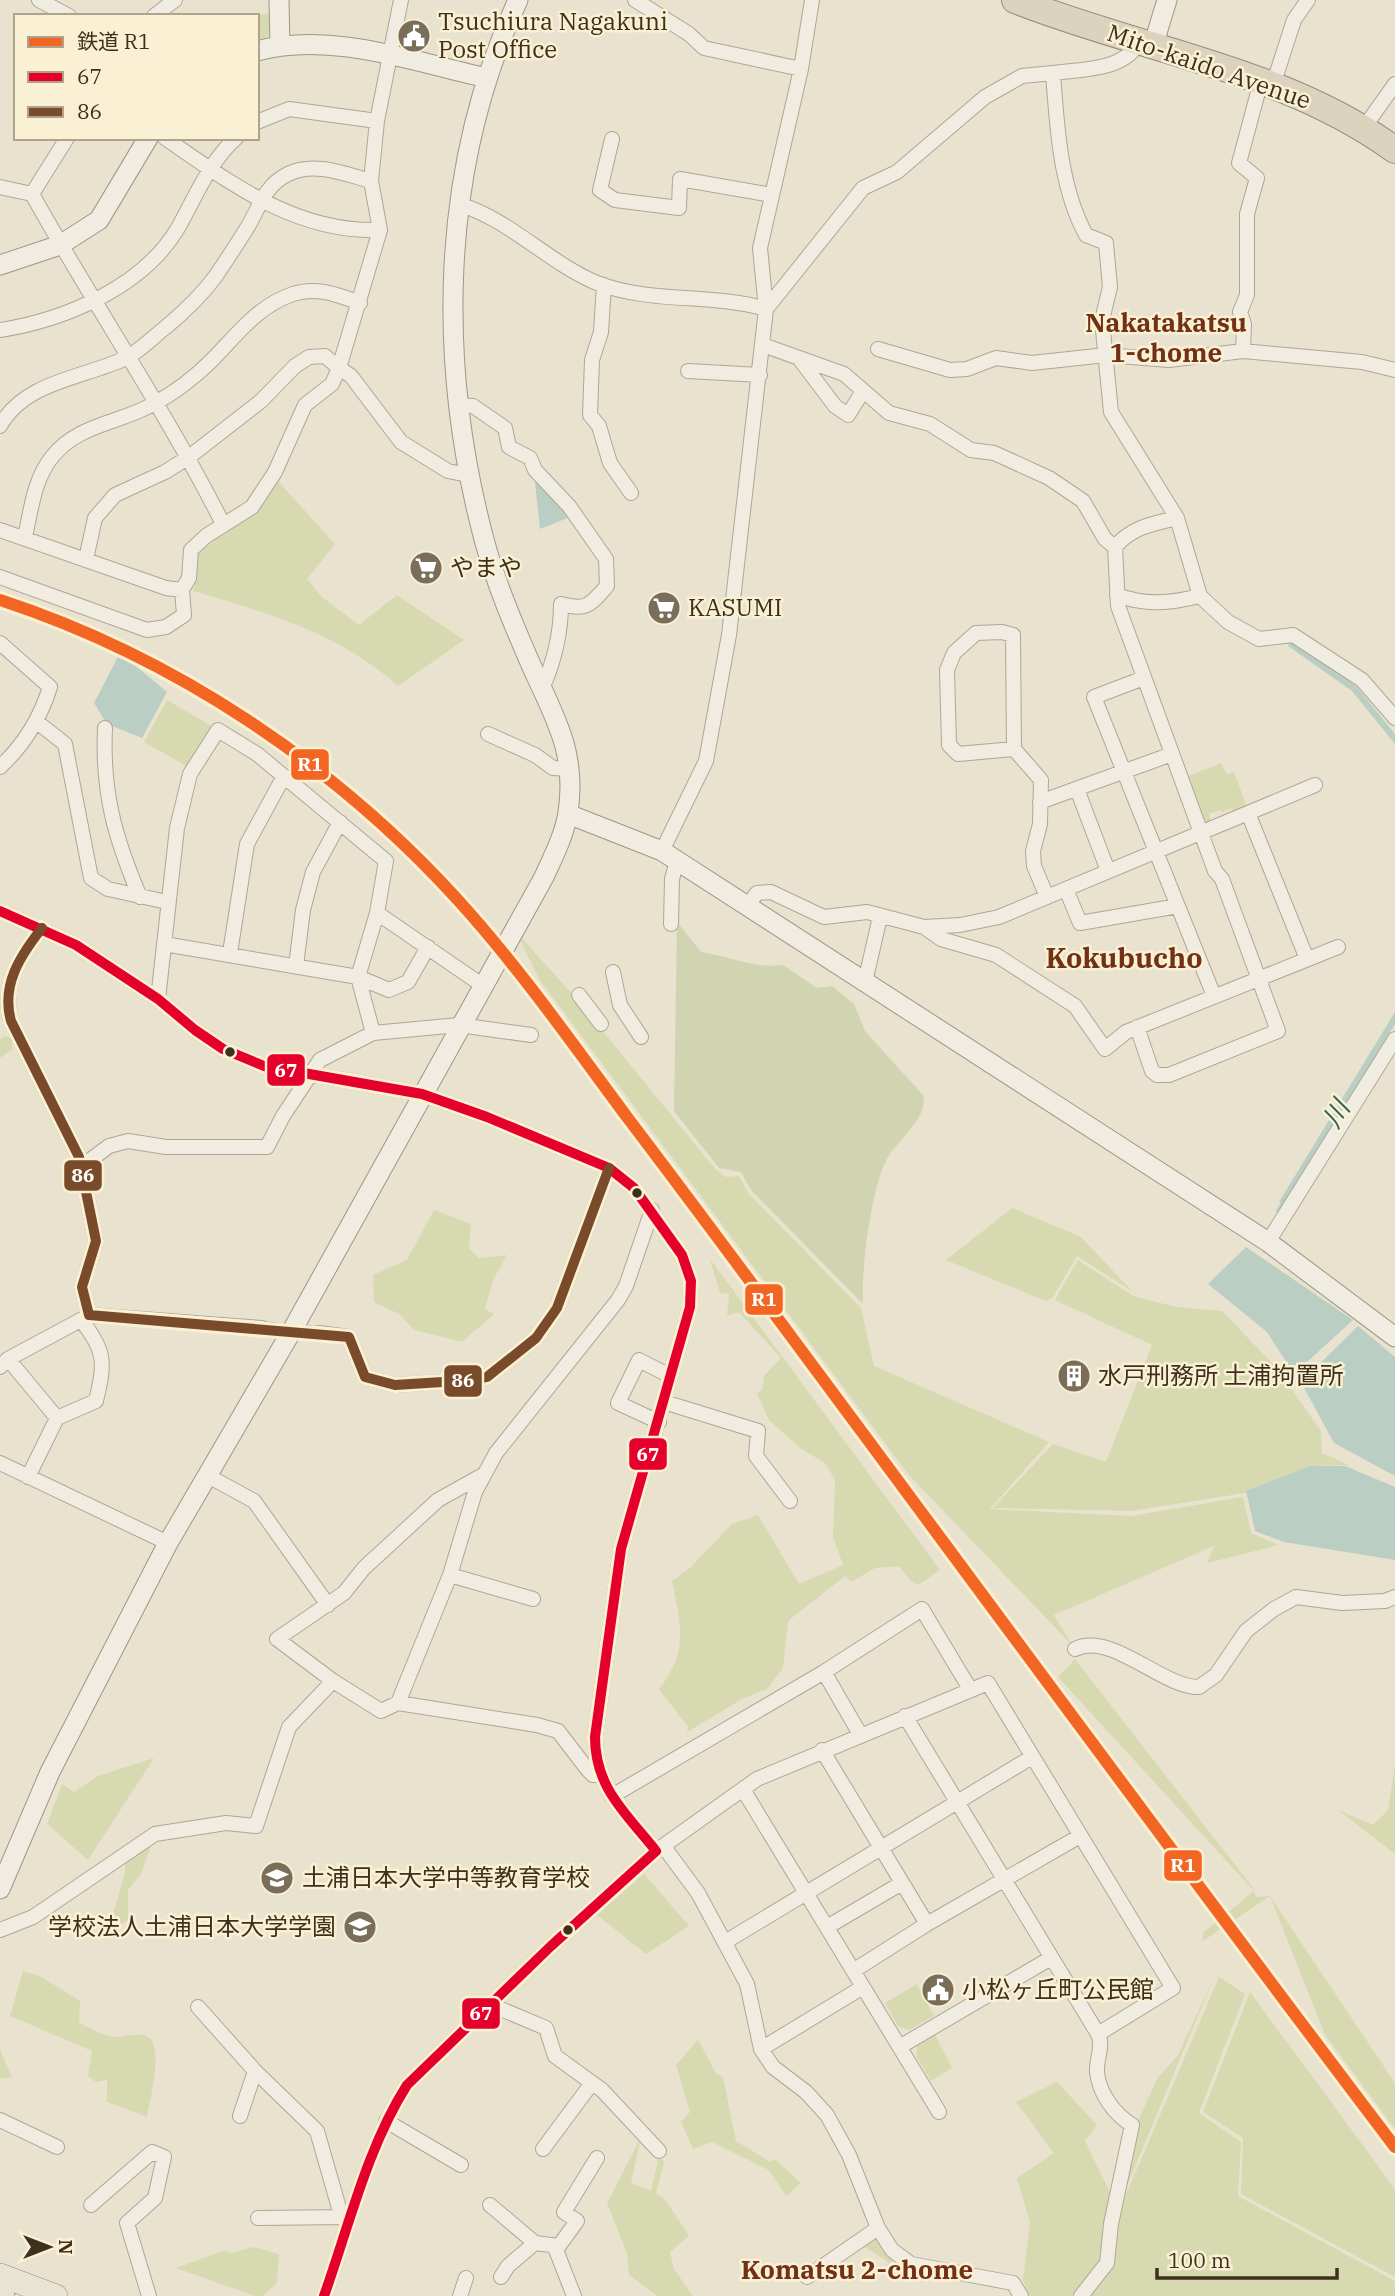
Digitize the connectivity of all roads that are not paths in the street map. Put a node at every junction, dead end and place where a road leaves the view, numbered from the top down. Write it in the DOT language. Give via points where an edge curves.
graph roads {
  1 [pos="175,0"];
  2 [pos="279,0"];
  3 [pos="401,0"];
  4 [pos="518,0"];
  5 [pos="635,0"];
  6 [pos="812,0"];
  7 [pos="1015,0"];
  8 [pos="1167,0"];
  9 [pos="1308,0"];
  10 [pos="49,2"];
  11 [pos="66,14"];
  12 [pos="157,14"];
  13 [pos="1146,44"];
  14 [pos="280,45"];
  15 [pos="259,50"];
  16 [pos="389,56"];
  17 [pos="801,69"];
  18 [pos="1053,74"];
  19 [pos="487,78"];
  20 [pos="1267,83"];
  21 [pos="1395,85"];
  22 [pos="259,121"];
  23 [pos="377,121"];
  24 [pos="1363,129"];
  25 [pos="612,139"];
  26 [pos="66,140"];
  27 [pos="147,140"];
  28 [pos="168,140"];
  29 [pos="234,140"];
  30 [pos="1395,150"];
  31 [pos="211,169"];
  32 [pos="371,181"];
  33 [pos="0,187"];
  34 [pos="32,194"];
  35 [pos="772,195"];
  36 [pos="258,201"];
  37 [pos="461,205"];
  38 [pos="380,230"];
  39 [pos="60,245"];
  40 [pos="0,265"];
  41 [pos="604,285"];
  42 [pos="92,299"];
  43 [pos="360,303"];
  44 [pos="766,309"];
  45 [pos="0,330"];
  46 [pos="763,345"];
  47 [pos="878,349"];
  48 [pos="1244,351"];
  49 [pos="1106,355"];
  50 [pos="126,358"];
  51 [pos="800,359"];
  52 [pos="339,368"];
  53 [pos="1395,370"];
  54 [pos="688,371"];
  55 [pos="760,374"];
  56 [pos="863,391"];
  57 [pos="155,404"];
  58 [pos="457,405"];
  59 [pos="0,425"];
  60 [pos="189,457"];
  61 [pos="468,475"];
  62 [pos="631,493"];
  63 [pos="1177,518"];
  64 [pos="223,524"];
  65 [pos="0,530"];
  66 [pos="25,537"];
  67 [pos="1115,547"];
  68 [pos="86,559"];
  69 [pos="0,577"];
  70 [pos="182,590"];
  71 [pos="1117,595"];
  72 [pos="1200,596"];
  73 [pos="0,643"];
  74 [pos="1144,678"];
  75 [pos="541,689"];
  76 [pos="1395,718"];
  77 [pos="37,722"];
  78 [pos="106,728"];
  79 [pos="488,734"];
  80 [pos="1014,749"];
  81 [pos="1172,754"];
  82 [pos="0,767"];
  83 [pos="569,769"];
  84 [pos="1124,771"];
  85 [pos="284,776"];
  86 [pos="1315,785"];
  87 [pos="1077,789"];
  88 [pos="1040,802"];
  89 [pos="1248,813"];
  90 [pos="568,814"];
  91 [pos="340,822"];
  92 [pos="1200,833"];
  93 [pos="1156,851"];
  94 [pos="670,856"];
  95 [pos="1108,871"];
  96 [pos="1066,889"];
  97 [pos="140,897"];
  98 [pos="1046,897"];
  99 [pos="167,902"];
  100 [pos="747,906"];
  101 [pos="1178,906"];
  102 [pos="0,911"];
  103 [pos="377,914"];
  104 [pos="880,917"];
  105 [pos="671,924"];
  106 [pos="924,927"];
  107 [pos="42,928"];
  108 [pos="164,944"];
  109 [pos="428,947"];
  110 [pos="1338,947"];
  111 [pos="230,953"];
  112 [pos="1307,959"];
  113 [pos="296,965"];
  114 [pos="613,971"];
  115 [pos="358,977"];
  116 [pos="1260,978"];
  117 [pos="865,982"];
  118 [pos="482,985"];
  119 [pos="579,995"];
  120 [pos="1214,996"];
  121 [pos="3,999"];
  122 [pos="158,999"];
  123 [pos="601,1024"];
  124 [pos="459,1025"];
  125 [pos="6,1026"];
  126 [pos="1137,1027"];
  127 [pos="373,1033"];
  128 [pos="531,1035"];
  129 [pos="641,1037"];
  130 [pos="1395,1039"];
  131 [pos="309,1072"];
  132 [pos="422,1094"];
  133 [pos="81,1167"];
  134 [pos="609,1168"];
  135 [pos="652,1210"];
  136 [pos="1268,1242"];
  137 [pos="85,1318"];
  138 [pos="262,1328"];
  139 [pos="319,1333"];
  140 [pos="1395,1337"];
  141 [pos="4,1363"];
  142 [pos="670,1376"];
  143 [pos="664,1402"];
  144 [pos="57,1418"];
  145 [pos="659,1422"];
  146 [pos="0,1463"];
  147 [pos="208,1476"];
  148 [pos="481,1476"];
  149 [pos="28,1477"];
  150 [pos="790,1501"];
  151 [pos="168,1543"];
  152 [pos="450,1575"];
  153 [pos="1395,1597"];
  154 [pos="533,1599"];
  155 [pos="328,1605"];
  156 [pos="1075,1649"];
  157 [pos="824,1672"];
  158 [pos="332,1681"];
  159 [pos="970,1689"];
  160 [pos="398,1703"];
  161 [pos="905,1716"];
  162 [pos="860,1734"];
  163 [pos="822,1750"];
  164 [pos="1032,1757"];
  165 [pos="599,1775"];
  166 [pos="744,1791"];
  167 [pos="612,1796"];
  168 [pos="956,1804"];
  169 [pos="1080,1836"];
  170 [pos="660,1849"];
  171 [pos="882,1849"];
  172 [pos="1003,1880"];
  173 [pos="902,1883"];
  174 [pos="0,1889"];
  175 [pos="807,1892"];
  176 [pos="927,1924"];
  177 [pos="827,1927"];
  178 [pos="0,1930"];
  179 [pos="725,1942"];
  180 [pos="1051,1958"];
  181 [pos="853,1971"];
  182 [pos="863,1987"];
  183 [pos="489,2004"];
  184 [pos="198,2007"];
  185 [pos="1098,2034"];
  186 [pos="901,2046"];
  187 [pos="761,2049"];
  188 [pos="255,2071"];
  189 [pos="593,2083"];
  190 [pos="939,2112"];
  191 [pos="240,2116"];
  192 [pos="1,2121"];
  193 [pos="386,2121"];
  194 [pos="57,2147"];
  195 [pos="543,2149"];
  196 [pos="659,2151"];
  197 [pos="597,2158"];
  198 [pos="461,2165"];
  199 [pos="91,2205"];
  200 [pos="490,2205"];
  201 [pos="346,2216"];
  202 [pos="258,2218"];
  203 [pos="878,2228"];
  204 [pos="535,2243"];
  205 [pos="559,2246"];
  206 [pos="0,2275"];
  207 [pos="500,2277"];
  208 [pos="807,2277"];
  209 [pos="466,2278"];
  210 [pos="56,2296"];
  211 [pos="149,2296"];
  212 [pos="324,2296"];
  213 [pos="460,2296"];
  214 [pos="574,2296"];
  215 [pos="1021,2296"];
  216 [pos="1081,2296"];
  1 -- 12 [label="street"];
  2 -- 14 [label="street"];
  3 -- 16 [label="street"];
  4 -- 19 [label="street"];
  5 -- 17 [label="street" via="704,48"];
  6 -- 17 [label="street"];
  7 -- 13 [label="highway, Mito-kaido Avenue"];
  8 -- 13 [label="street"];
  9 -- 20 [label="street" via="1294,20"];
  10 -- 11 [label="street"];
  13 -- 18 [label="street" via="1118,62"];
  13 -- 20 [label="highway, Mito-kaido Avenue"];
  14 -- 15 [label="street"];
  14 -- 16 [label="street"];
  16 -- 19 [label="street"];
  16 -- 23 [label="street"];
  17 -- 35 [label="street"];
  18 -- 44 [label="street" via="1022,76 985,97 897,172 863,188"];
  18 -- 49 [label="street" via="1059,139 1075,215 1086,235 1106,243 1110,287 1102,320"];
  19 -- 37 [label="street" via="466,160"];
  20 -- 24 [label="highway, Mito-kaido Avenue"];
  20 -- 48 [label="street" via="1240,163 1257,178 1247,214 1247,295 1241,312"];
  21 -- 24 [label="street"];
  22 -- 23 [label="street" via="289,110"];
  23 -- 32 [label="street"];
  24 -- 30 [label="highway, Mito-kaido Avenue"];
  25 -- 35 [label="street" via="600,190 615,200 679,208 680,179"];
  26 -- 34 [label="street"];
  27 -- 39 [label="street" via="99,220"];
  28 -- 31 [label="street"];
  29 -- 31 [label="street"];
  31 -- 36 [label="street"];
  31 -- 42 [label="street" via="176,232 140,274"];
  32 -- 36 [label="street" via="303,168 286,175"];
  32 -- 38 [label="street"];
  33 -- 34 [label="street"];
  34 -- 39 [label="street"];
  35 -- 44 [label="street" via="760,248"];
  36 -- 38 [label="street" via="324,226"];
  36 -- 50 [label="street" via="249,225 214,277 192,303"];
  37 -- 41 [label="street"];
  37 -- 58 [label="street" via="453,273"];
  38 -- 43 [label="street"];
  39 -- 40 [label="street"];
  39 -- 42 [label="street"];
  41 -- 44 [label="street" via="630,294"];
  41 -- 62 [label="street" via="601,332 592,360 590,415 599,426 610,463"];
  42 -- 45 [label="street" via="56,316"];
  42 -- 50 [label="street"];
  43 -- 52 [label="street"];
  43 -- 57 [label="street" via="325,291 295,293 270,304 243,325 209,363"];
  44 -- 46 [label="street"];
  46 -- 51 [label="street"];
  46 -- 55 [label="street"];
  47 -- 49 [label="street" via="950,370 996,358 1032,363"];
  48 -- 49 [label="street" via="1169,360"];
  48 -- 53 [label="street" via="1362,362"];
  49 -- 63 [label="street" via="1111,412"];
  50 -- 57 [label="street"];
  50 -- 59 [label="street" via="36,392 17,403"];
  51 -- 56 [label="street" via="844,374"];
  51 -- 56 [label="street" via="835,406 848,415"];
  52 -- 60 [label="street" via="325,356 309,357"];
  52 -- 61 [label="street" via="351,376 401,442 448,471"];
  52 -- 64 [label="street" via="332,384 305,405 275,472 253,507"];
  54 -- 55 [label="street"];
  55 -- 94 [label="street" via="729,635 706,761"];
  56 -- 67 [label="street" via="889,413 930,424 971,450 994,453 1049,478 1083,501 1105,539"];
  57 -- 60 [label="street"];
  57 -- 66 [label="street" via="83,430 64,444 38,478"];
  58 -- 61 [label="street"];
  58 -- 75 [label="street" via="473,406 505,428 509,447 530,458 606,559 607,586 591,604 578,609 561,604 559,636"];
  60 -- 64 [label="street"];
  60 -- 68 [label="street" via="115,495 95,518"];
  61 -- 75 [label="street" via="494,573"];
  63 -- 67 [label="street" via="1126,534"];
  63 -- 72 [label="street"];
  64 -- 70 [label="street" via="191,550 189,578"];
  65 -- 66 [label="street"];
  66 -- 68 [label="street"];
  67 -- 71 [label="street"];
  68 -- 70 [label="street"];
  69 -- 70 [label="street" via="147,630 166,627 184,615"];
  71 -- 72 [label="street" via="1136,602 1170,603"];
  71 -- 74 [label="street"];
  72 -- 76 [label="street" via="1228,622 1259,639 1293,635 1362,680"];
  73 -- 77 [label="street" via="50,687"];
  74 -- 81 [label="street"];
  74 -- 84 [label="street" via="1094,697"];
  75 -- 83 [label="street" via="566,741"];
  77 -- 82 [label="street"];
  77 -- 97 [label="street" via="65,744 91,878 108,889"];
  78 -- 97 [label="street" via="104,758 114,833"];
  79 -- 83 [label="street" via="553,768"];
  80 -- 80 [label="street" via="958,754 949,746 947,670 954,653 976,633 1013,635"];
  80 -- 88 [label="street" via="1041,780"];
  81 -- 84 [label="street"];
  81 -- 92 [label="street"];
  83 -- 90 [label="street"];
  84 -- 87 [label="street"];
  84 -- 93 [label="street"];
  85 -- 91 [label="street"];
  85 -- 99 [label="street" via="218,730 190,774"];
  85 -- 111 [label="street" via="247,844"];
  86 -- 89 [label="street"];
  87 -- 88 [label="street"];
  87 -- 95 [label="street"];
  88 -- 98 [label="street" via="1034,866"];
  89 -- 92 [label="street"];
  89 -- 112 [label="street"];
  90 -- 94 [label="street"];
  90 -- 118 [label="street" via="544,877"];
  91 -- 103 [label="street" via="386,861"];
  91 -- 113 [label="street" via="313,872"];
  92 -- 93 [label="street"];
  92 -- 116 [label="street"];
  93 -- 95 [label="street"];
  93 -- 101 [label="street"];
  94 -- 100 [label="street"];
  94 -- 105 [label="street"];
  95 -- 96 [label="street"];
  96 -- 98 [label="street"];
  96 -- 101 [label="street" via="1080,923"];
  97 -- 99 [label="street"];
  98 -- 106 [label="street" via="999,917"];
  99 -- 108 [label="street"];
  100 -- 104 [label="street" via="757,893 771,892 824,917 867,912"];
  100 -- 117 [label="street"];
  101 -- 120 [label="street"];
  102 -- 107 [label="street"];
  103 -- 109 [label="street"];
  103 -- 115 [label="street"];
  104 -- 106 [label="street"];
  104 -- 117 [label="street"];
  106 -- 126 [label="street" via="942,939 996,955 1075,1006 1105,1049"];
  107 -- 121 [label="street" via="17,962"];
  107 -- 122 [label="street"];
  108 -- 111 [label="street"];
  108 -- 122 [label="street"];
  109 -- 115 [label="street" via="408,982 389,990"];
  109 -- 118 [label="street"];
  110 -- 112 [label="street"];
  111 -- 113 [label="street"];
  112 -- 116 [label="street"];
  113 -- 115 [label="street"];
  114 -- 129 [label="street" via="620,1005"];
  115 -- 127 [label="street"];
  116 -- 120 [label="street"];
  116 -- 126 [label="street" via="1276,1021 1278,1031 1272,1035 1169,1075 1157,1075"];
  117 -- 136 [label="street"];
  118 -- 124 [label="street"];
  119 -- 123 [label="street"];
  120 -- 126 [label="street"];
  121 -- 125 [label="street"];
  122 -- 131 [label="street" via="195,1030 241,1058"];
  124 -- 127 [label="street"];
  124 -- 128 [label="street"];
  124 -- 132 [label="street"];
  125 -- 133 [label="street"];
  127 -- 131 [label="street" via="320,1060"];
  130 -- 136 [label="street"];
  131 -- 132 [label="street"];
  131 -- 133 [label="street" via="267,1147 166,1147 128,1141 109,1146"];
  132 -- 134 [label="street"];
  132 -- 147 [label="street"];
  133 -- 137 [label="street" via="96,1241 82,1287"];
  134 -- 135 [label="street"];
  134 -- 139 [label="street" via="556,1308 536,1338 487,1377 395,1385 376,1382 365,1377 349,1337"];
  135 -- 142 [label="street" via="682,1255 692,1294"];
  135 -- 148 [label="street" via="618,1300"];
  136 -- 140 [label="street"];
  137 -- 138 [label="street"];
  137 -- 141 [label="street"];
  137 -- 144 [label="street" via="99,1342 104,1368 96,1401"];
  141 -- 144 [label="street"];
  142 -- 143 [label="street"];
  142 -- 145 [label="street" via="639,1360 618,1403"];
  143 -- 145 [label="street"];
  143 -- 150 [label="street" via="758,1431 757,1457"];
  144 -- 149 [label="street"];
  145 -- 165 [label="street" via="621,1549 596,1737"];
  146 -- 149 [label="street"];
  147 -- 151 [label="street"];
  147 -- 155 [label="street" via="254,1501"];
  148 -- 152 [label="street"];
  148 -- 155 [label="street" via="438,1500"];
  149 -- 151 [label="street"];
  151 -- 174 [label="street" via="55,1760"];
  152 -- 154 [label="street"];
  152 -- 160 [label="street"];
  153 -- 156 [label="street" via="1342,1603 1296,1597 1246,1631 1216,1675 1199,1687 1172,1682 1144,1663 1115,1652"];
  155 -- 158 [label="street" via="277,1639"];
  157 -- 159 [label="street" via="922,1609"];
  157 -- 162 [label="street"];
  157 -- 167 [label="street"];
  158 -- 160 [label="street" via="381,1711"];
  158 -- 178 [label="street" via="289,1727 256,1826 226,1824 155,1834 33,1917"];
  159 -- 161 [label="street"];
  159 -- 164 [label="street" via="988,1683"];
  160 -- 165 [label="street" via="558,1731 588,1770"];
  161 -- 162 [label="street"];
  161 -- 168 [label="street"];
  162 -- 163 [label="street"];
  163 -- 166 [label="street" via="757,1779"];
  163 -- 171 [label="street"];
  164 -- 168 [label="street"];
  164 -- 169 [label="street"];
  165 -- 167 [label="street"];
  166 -- 170 [label="street"];
  166 -- 175 [label="street"];
  167 -- 170 [label="street"];
  168 -- 171 [label="street"];
  168 -- 172 [label="street"];
  169 -- 172 [label="street"];
  169 -- 185 [label="street" via="1173,1988"];
  170 -- 179 [label="street" via="698,1893"];
  170 -- 183 [label="street"];
  171 -- 173 [label="street"];
  171 -- 175 [label="street"];
  172 -- 176 [label="street"];
  172 -- 180 [label="street"];
  173 -- 176 [label="street"];
  173 -- 177 [label="street"];
  175 -- 177 [label="street"];
  175 -- 179 [label="street"];
  176 -- 181 [label="street"];
  177 -- 181 [label="street"];
  179 -- 187 [label="street" via="747,1984"];
  180 -- 185 [label="street"];
  180 -- 186 [label="street"];
  181 -- 182 [label="street"];
  182 -- 186 [label="street"];
  182 -- 187 [label="street"];
  183 -- 189 [label="street" via="546,2028 555,2056"];
  183 -- 193 [label="street" via="416,2073"];
  184 -- 188 [label="street"];
  185 -- 216 [label="street" via="1099,2080 1111,2108 1133,2129 1119,2181 1107,2263"];
  186 -- 190 [label="street"];
  187 -- 203 [label="street" via="773,2067 827,2115 849,2155"];
  188 -- 191 [label="street"];
  188 -- 201 [label="street" via="317,2132"];
  189 -- 195 [label="street"];
  189 -- 196 [label="street"];
  192 -- 194 [label="street"];
  193 -- 198 [label="street"];
  193 -- 201 [label="street"];
  197 -- 205 [label="street" via="564,2212 577,2221"];
  199 -- 211 [label="street" via="152,2152 164,2157 155,2198 127,2223"];
  200 -- 204 [label="street"];
  201 -- 202 [label="street"];
  201 -- 212 [label="street"];
  203 -- 208 [label="street"];
  203 -- 215 [label="street" via="892,2249 911,2264 1013,2283"];
  204 -- 205 [label="street"];
  204 -- 207 [label="street"];
  205 -- 214 [label="street" via="556,2250"];
  206 -- 210 [label="main road"];
  209 -- 213 [label="street"];
}
